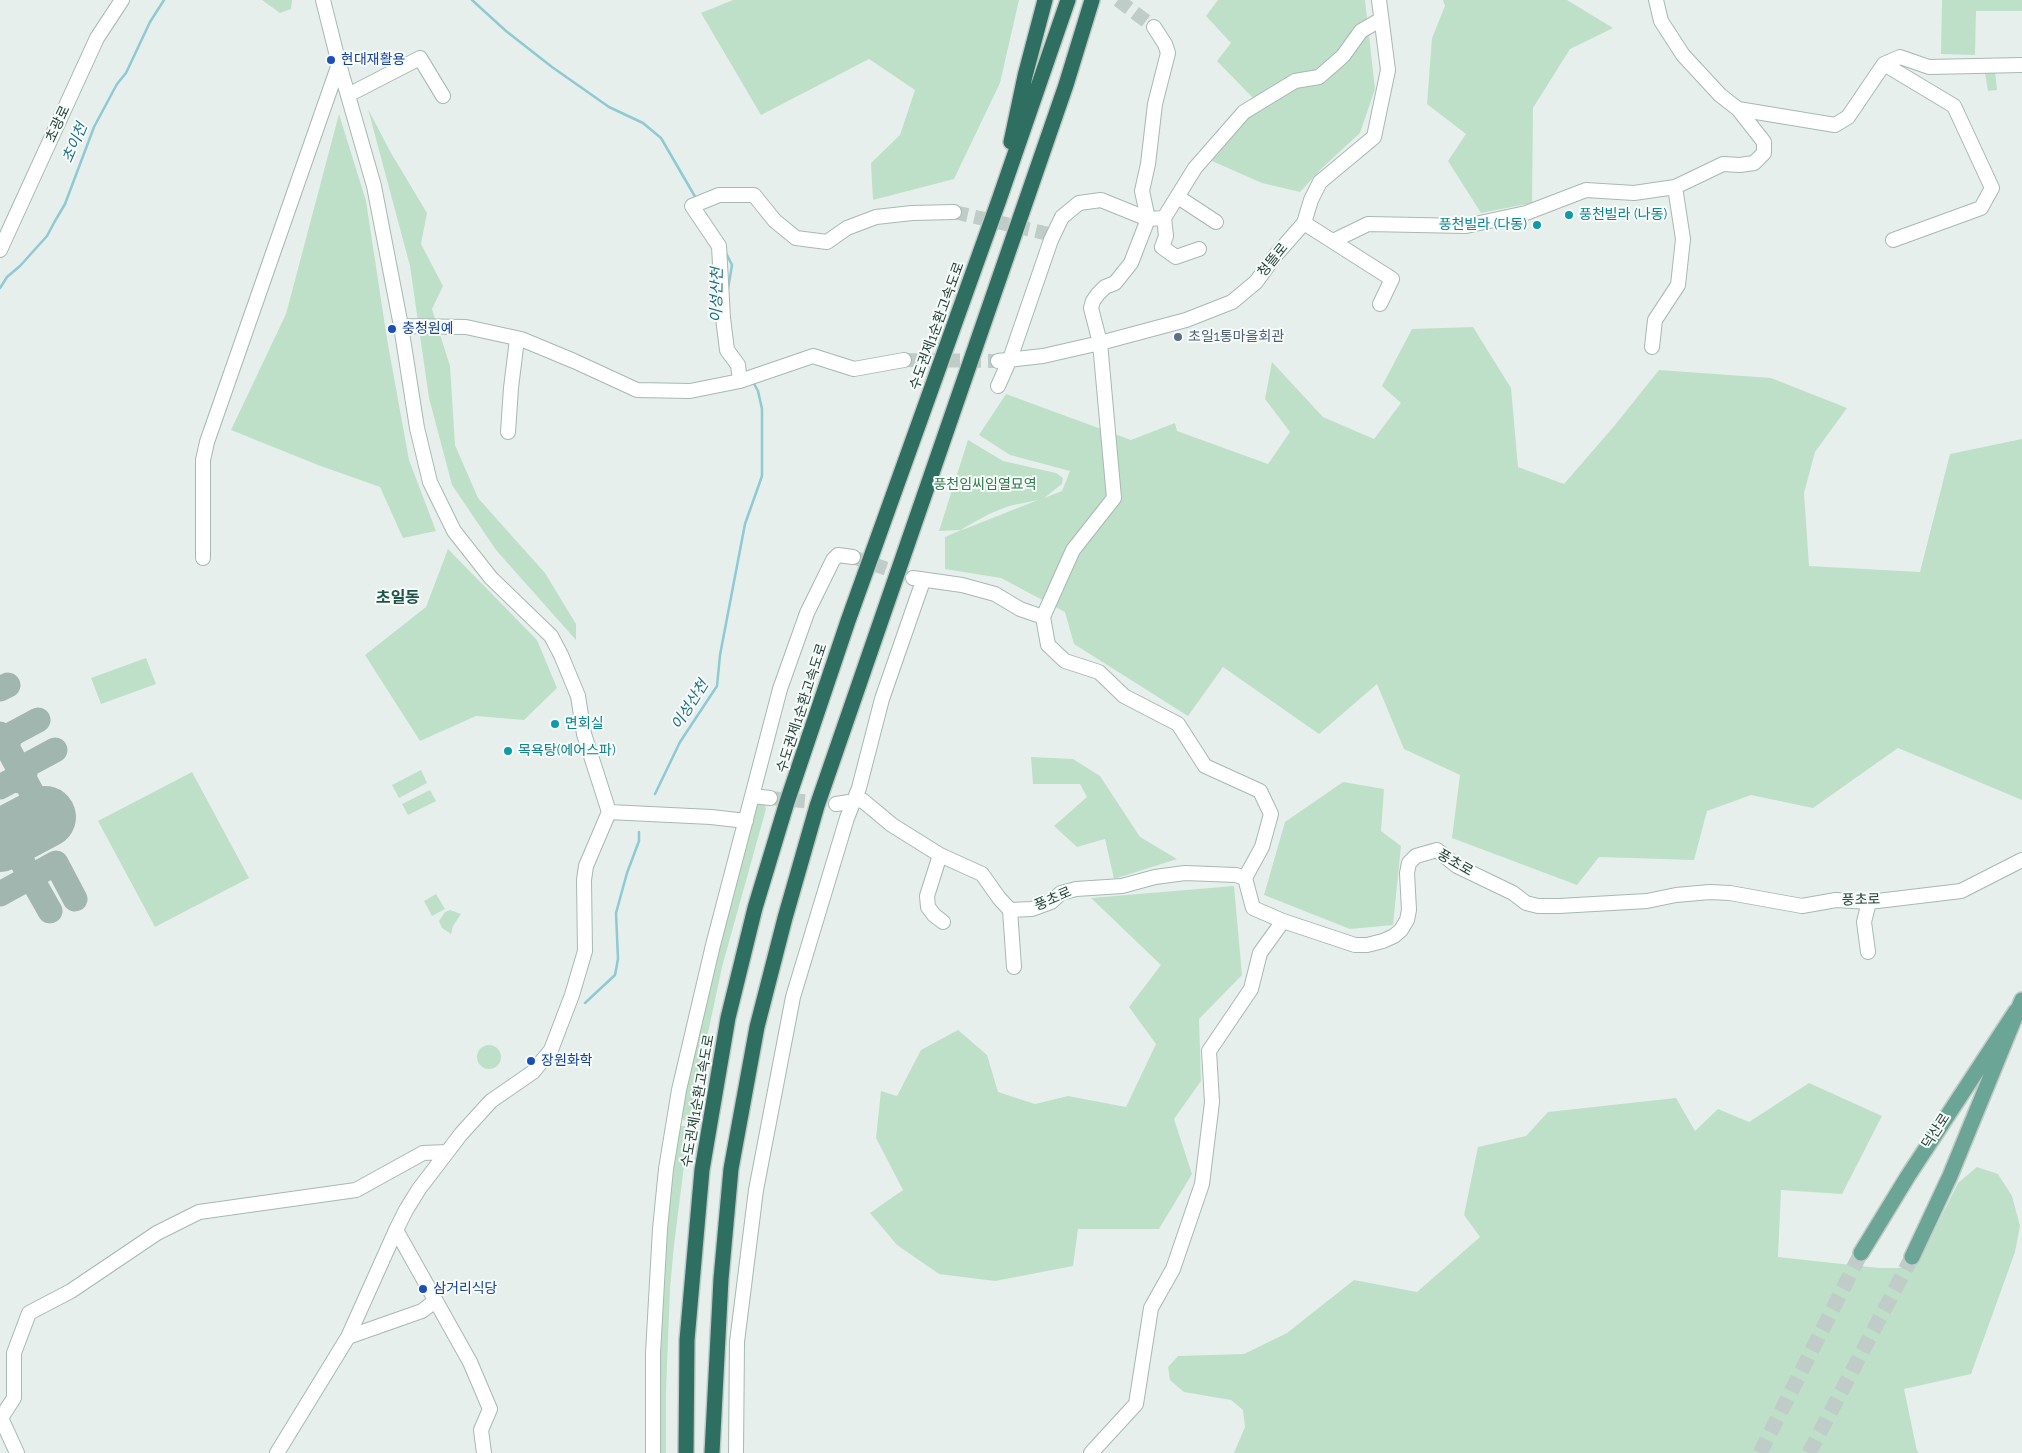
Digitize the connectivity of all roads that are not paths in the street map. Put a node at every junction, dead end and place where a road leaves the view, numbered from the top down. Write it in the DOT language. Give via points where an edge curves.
graph roads {
  1 [pos="122,0"];
  2 [pos="323,0"];
  3 [pos="1045,0"];
  4 [pos="1068,0"];
  5 [pos="1092,0"];
  6 [pos="1103,0"];
  7 [pos="1379,0"];
  8 [pos="1656,0"];
  9 [pos="1380,20"];
  10 [pos="1154,27"];
  11 [pos="339,64"];
  12 [pos="1884,64"];
  13 [pos="2022,65"];
  14 [pos="1066,86"];
  15 [pos="348,95"];
  16 [pos="443,96"];
  17 [pos="1738,109"];
  18 [pos="1675,186"];
  19 [pos="1178,197"];
  20 [pos="999,200"];
  21 [pos="954,212"];
  22 [pos="1164,218"];
  23 [pos="1148,219"];
  24 [pos="1216,222"];
  25 [pos="1304,223"];
  26 [pos="1893,240"];
  27 [pos="1333,241"];
  28 [pos="1199,249"];
  29 [pos="0,250"];
  30 [pos="1380,304"];
  31 [pos="401,326"];
  32 [pos="517,339"];
  33 [pos="1100,343"];
  34 [pos="1652,347"];
  35 [pos="904,360"];
  36 [pos="1004,360"];
  37 [pos="740,381"];
  38 [pos="998,386"];
  39 [pos="508,432"];
  40 [pos="853,557"];
  41 [pos="203,558"];
  42 [pos="1043,617"];
  43 [pos="753,796"];
  44 [pos="770,798"];
  45 [pos="854,802"];
  46 [pos="836,804"];
  47 [pos="609,812"];
  48 [pos="746,821"];
  49 [pos="940,855"];
  50 [pos="2022,860"];
  51 [pos="1245,878"];
  52 [pos="1869,902"];
  53 [pos="1010,910"];
  54 [pos="1283,921"];
  55 [pos="943,922"];
  56 [pos="1868,952"];
  57 [pos="1014,967"];
  58 [pos="2019,1006"];
  59 [pos="447,1152"];
  60 [pos="396,1230"];
  61 [pos="1861,1254"];
  62 [pos="1912,1257"];
  63 [pos="435,1301"];
  64 [pos="348,1337"];
  65 [pos="17,1453"];
  66 [pos="277,1453"];
  67 [pos="484,1453"];
  68 [pos="653,1453"];
  69 [pos="686,1453"];
  70 [pos="712,1453"];
  71 [pos="736,1453"];
  72 [pos="1091,1453"];
  1 -- 29 [label="street, 초광로" via="97,38"];
  2 -- 11 [label="street"];
  3 -- 20 [label="highway"];
  4 -- 20 [label="highway, 수도권제1순환고속도로"];
  5 -- 14 [label="highway"];
  6 -- 14 [label="highway"];
  7 -- 9 [label="street, 청뜰로"];
  8 -- 17 [label="street" via="1661,21 1683,55 1720,96"];
  9 -- 19 [label="street" via="1361,32 1343,56 1318,77 1295,81 1244,112 1195,168"];
  9 -- 25 [label="street, 청뜰로" via="1388,70 1374,137 1320,182"];
  10 -- 23 [label="street" via="1168,53 1142,190"];
  11 -- 15 [label="street"];
  11 -- 41 [label="street" via="207,442 203,460"];
  12 -- 13 [label="street" via="1900,57 1929,67"];
  12 -- 17 [label="street" via="1848,117 1835,125"];
  12 -- 26 [label="street" via="1954,106 1992,188 1981,208"];
  14 -- 70 [label="highway" via="817,806 782,927 757,1028 730,1169"];
  15 -- 16 [label="street" via="420,58"];
  15 -- 31 [label="street" via="374,186"];
  17 -- 18 [label="street" via="1764,142 1764,154 1754,163 1723,164"];
  18 -- 27 [label="street" via="1634,193 1586,190 1526,212 1466,226 1368,224"];
  18 -- 34 [label="street" via="1683,239 1678,286 1655,320"];
  19 -- 22 [label="street"];
  19 -- 24 [label="street"];
  20 -- 69 [label="highway, 수도권제1순환고속도로" via="848,622 755,908 728,1018 702,1170 687,1340"];
  21 -- 37 [label="street" via="876,217 847,228 827,242 796,238 775,221 754,195 719,195 692,206 719,246 727,350 738,365"];
  22 -- 23 [label="street"];
  22 -- 28 [label="street" via="1166,236 1162,247 1176,257"];
  23 -- 33 [label="street" via="1131,263 1120,278 1105,287 1093,302 1091,308"];
  23 -- 36 [label="street" via="1101,200 1079,203 1062,217"];
  25 -- 27 [label="street"];
  25 -- 33 [label="street, 청뜰로" via="1256,282 1232,302 1186,320"];
  27 -- 30 [label="street" via="1392,279"];
  31 -- 32 [label="street" via="466,327"];
  31 -- 47 [label="street" via="417,428 430,482 454,531 502,589 551,636 562,655 578,696 584,734"];
  32 -- 37 [label="street" via="637,390 690,391"];
  32 -- 39 [label="street"];
  33 -- 36 [label="street, 청뜰로" via="1043,356"];
  33 -- 42 [label="street" via="1114,498 1073,550"];
  35 -- 37 [label="street" via="854,369 813,356"];
  36 -- 38 [label="street"];
  40 -- 43 [label="street" via="838,555 833,560 807,613 771,717"];
  42 -- 45 [label="street" via="1020,609 994,594 962,585 918,580"];
  42 -- 51 [label="street" via="1048,645 1065,661 1099,672 1124,696 1178,724 1205,766 1260,791 1271,814 1262,847"];
  43 -- 44 [label="street"];
  43 -- 48 [label="street"];
  45 -- 46 [label="street"];
  45 -- 49 [label="street" via="862,800 892,825"];
  45 -- 71 [label="street" via="793,997 756,1190 737,1342"];
  47 -- 48 [label="street"];
  47 -- 59 [label="street" via="586,866 585,951 551,1050 533,1072 491,1101"];
  48 -- 68 [label="street" via="679,1090 666,1169 654,1334"];
  49 -- 53 [label="street" via="982,874"];
  49 -- 55 [label="street" via="927,896 928,907"];
  50 -- 52 [label="street, 풍초로" via="1960,891"];
  51 -- 53 [label="street, 풍초로" via="1236,874 1180,873 1122,886 1076,889 1061,893 1051,902 1032,909"];
  51 -- 54 [label="street, 풍초로" via="1253,908"];
  52 -- 54 [label="street, 풍초로" via="1836,900 1802,906 1710,892 1647,901 1538,906 1526,903 1513,893 1457,866 1437,850 1416,856 1409,863 1407,920 1394,936 1367,945 1355,945"];
  52 -- 56 [label="street" via="1864,922"];
  53 -- 57 [label="street"];
  54 -- 72 [label="street" via="1260,953 1252,989 1209,1051 1212,1102 1202,1184 1173,1269 1150,1308 1136,1404"];
  58 -- 61 [label="main road, 덕산로"];
  58 -- 62 [label="main road, 덕산로" via="1950,1176"];
  59 -- 60 [label="street" via="419,1189"];
  59 -- 65 [label="street" via="423,1153 356,1190 199,1212 157,1234 71,1291 29,1313 14,1352 14,1398 1,1418"];
  60 -- 63 [label="street"];
  60 -- 64 [label="street"];
  63 -- 64 [label="street" via="422,1311"];
  63 -- 67 [label="street" via="470,1362 490,1409 481,1430"];
  64 -- 66 [label="street"];
}
